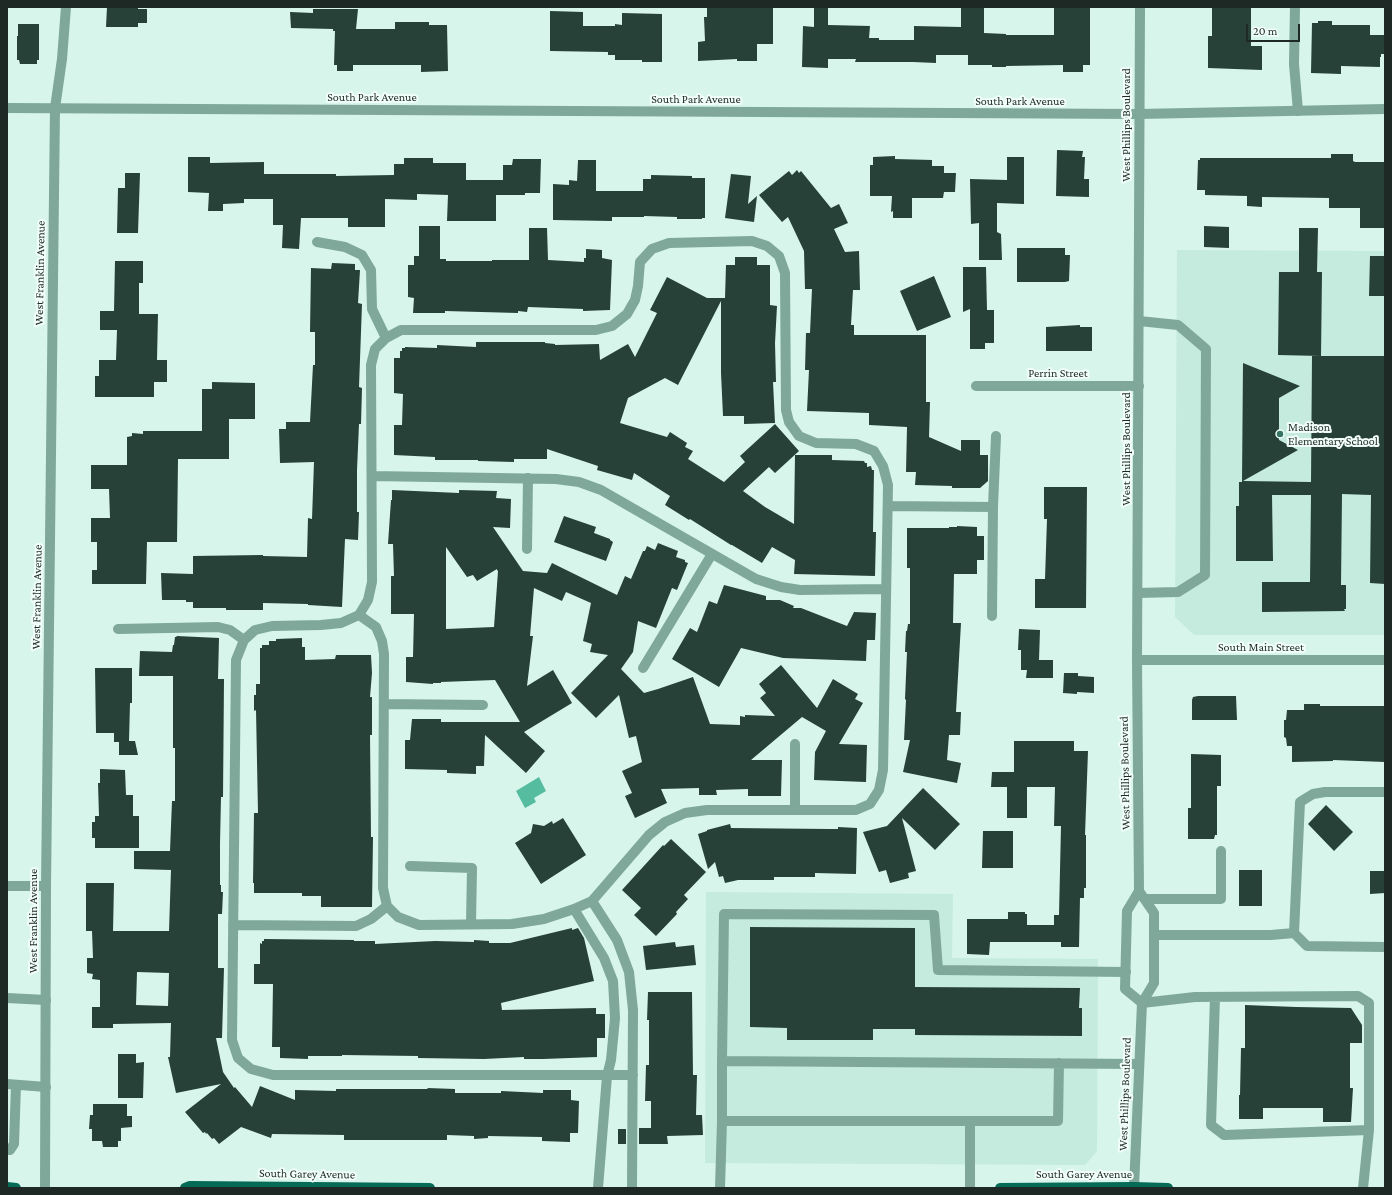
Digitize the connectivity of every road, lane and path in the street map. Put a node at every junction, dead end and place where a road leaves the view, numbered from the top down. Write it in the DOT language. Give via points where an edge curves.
graph roads {
  1 [pos="66,7"];
  2 [pos="1140,7"];
  3 [pos="1295,7"];
  4 [pos="7,108"];
  5 [pos="55,108"];
  6 [pos="1385,109"];
  7 [pos="1298,111"];
  8 [pos="1139,114"];
  9 [pos="317,242"];
  10 [pos="1139,321"];
  11 [pos="386,338"];
  12 [pos="976,386"];
  13 [pos="1139,386"];
  14 [pos="996,436"];
  15 [pos="372,476"];
  16 [pos="528,478"];
  17 [pos="888,506"];
  18 [pos="993,507"];
  19 [pos="527,549"];
  20 [pos="712,554"];
  21 [pos="886,589"];
  22 [pos="1138,593"];
  23 [pos="359,615"];
  24 [pos="992,616"];
  25 [pos="118,628"];
  26 [pos="244,640"];
  27 [pos="1137,660"];
  28 [pos="1385,660"];
  29 [pos="643,668"];
  30 [pos="384,704"];
  31 [pos="483,705"];
  32 [pos="795,744"];
  33 [pos="1385,792"];
  34 [pos="795,810"];
  35 [pos="1221,850"];
  36 [pos="410,866"];
  37 [pos="7,886"];
  38 [pos="46,886"];
  39 [pos="1142,895"];
  40 [pos="592,900"];
  41 [pos="387,906"];
  42 [pos="574,909"];
  43 [pos="233,924"];
  44 [pos="471,924"];
  45 [pos="1294,933"];
  46 [pos="1154,935"];
  47 [pos="1385,947"];
  48 [pos="1126,972"];
  49 [pos="1215,997"];
  50 [pos="7,998"];
  51 [pos="46,1000"];
  52 [pos="1142,1003"];
  53 [pos="722,1061"];
  54 [pos="1059,1063"];
  55 [pos="1139,1064"];
  56 [pos="607,1076"];
  57 [pos="633,1076"];
  58 [pos="12,1084"];
  59 [pos="46,1087"];
  60 [pos="722,1121"];
  61 [pos="970,1121"];
  62 [pos="1369,1130"];
  63 [pos="7,1150"];
  64 [pos="7,1187"];
  65 [pos="16,1188"];
  66 [pos="45,1188"];
  67 [pos="185,1188"];
  68 [pos="430,1188"];
  69 [pos="598,1188"];
  70 [pos="632,1188"];
  71 [pos="720,1188"];
  72 [pos="970,1188"];
  73 [pos="1000,1188"];
  74 [pos="1134,1188"];
  75 [pos="1168,1188"];
  76 [pos="1363,1188"];
  1 -- 5 [label="street, West Franklin Avenue"];
  2 -- 8 [label="street, West Phillips Boulevard"];
  3 -- 7 [label="street" via="1294,64"];
  4 -- 5 [label="street, South Park Avenue"];
  5 -- 8 [label="street, South Park Avenue"];
  5 -- 38 [label="street, West Franklin Avenue"];
  6 -- 7 [label="street, South Park Avenue"];
  7 -- 8 [label="street, South Park Avenue"];
  8 -- 10 [label="street, West Phillips Boulevard"];
  9 -- 11 [label="street" via="345,247 362,255 371,270 372,309"];
  10 -- 13 [label="street, West Phillips Boulevard"];
  10 -- 22 [label="street" via="1178,324 1206,349 1205,575 1178,592"];
  11 -- 15 [label="street" via="374,350 371,365"];
  11 -- 17 [label="street" via="401,330 596,330 612,326 627,314 638,286 640,262 652,249 669,242 752,241 767,246 779,256 785,273 786,410 789,422 799,436 816,443 856,444 874,451 883,466 888,485"];
  12 -- 13 [label="street, Perrin Street"];
  13 -- 22 [label="street, West Phillips Boulevard"];
  14 -- 18 [label="street"];
  15 -- 16 [label="street"];
  15 -- 23 [label="street" via="372,582 368,600"];
  16 -- 19 [label="street"];
  16 -- 20 [label="street" via="580,482 600,490"];
  17 -- 18 [label="street"];
  17 -- 21 [label="street"];
  18 -- 24 [label="street"];
  20 -- 21 [label="street" via="756,579 781,587 800,590"];
  20 -- 29 [label="street"];
  21 -- 34 [label="street" via="883,770 879,790 870,804 856,810"];
  22 -- 27 [label="street, West Phillips Boulevard"];
  23 -- 26 [label="street" via="341,623 272,626 255,630"];
  23 -- 30 [label="street" via="376,627 382,641"];
  25 -- 26 [label="street" via="218,627 230,630"];
  26 -- 43 [label="street" via="236,660"];
  27 -- 28 [label="street, South Main Street"];
  27 -- 39 [label="street, West Phillips Boulevard"];
  30 -- 31 [label="street"];
  30 -- 41 [label="street" via="383,888"];
  32 -- 34 [label="street"];
  33 -- 45 [label="street" via="1324,792 1313,794 1300,802"];
  34 -- 40 [label="street" via="707,810 685,813 665,822 649,834"];
  35 -- 39 [label="street" via="1221,899"];
  36 -- 44 [label="street" via="472,868"];
  37 -- 38 [label="street"];
  38 -- 51 [label="street, West Franklin Avenue"];
  39 -- 46 [label="street, West Phillips Boulevard" via="1154,913"];
  39 -- 48 [label="street" via="1127,911"];
  40 -- 42 [label="street"];
  40 -- 57 [label="street" via="617,940 629,972 633,1010"];
  41 -- 43 [label="street" via="371,919 356,926"];
  41 -- 44 [label="street" via="398,917 419,924"];
  42 -- 44 [label="street" via="544,919 512,924"];
  42 -- 56 [label="street" via="604,958 613,981 615,1018"];
  43 -- 56 [label="street" via="232,1040 238,1058 252,1069 273,1075"];
  45 -- 46 [label="street"];
  45 -- 47 [label="street" via="1307,946"];
  46 -- 52 [label="street, West Phillips Boulevard" via="1154,983"];
  48 -- 52 [label="street" via="1126,989"];
  48 -- 53 [label="street" via="938,970 934,914 724,914"];
  49 -- 52 [label="street"];
  49 -- 62 [label="street" via="1358,996 1369,1003"];
  49 -- 62 [label="street" via="1211,1125 1224,1135"];
  50 -- 51 [label="street"];
  51 -- 59 [label="street, West Franklin Avenue"];
  52 -- 55 [label="street, West Phillips Boulevard"];
  53 -- 54 [label="street"];
  53 -- 60 [label="street"];
  54 -- 55 [label="street"];
  54 -- 61 [label="street" via="1058,1121"];
  55 -- 74 [label="street, West Phillips Boulevard"];
  56 -- 57 [label="street"];
  56 -- 69 [label="street"];
  57 -- 70 [label="street"];
  58 -- 59 [label="street"];
  58 -- 63 [label="street" via="14,1144"];
  59 -- 66 [label="street, West Franklin Avenue"];
  60 -- 61 [label="street"];
  60 -- 71 [label="street"];
  61 -- 72 [label="street"];
  62 -- 76 [label="street"];
  64 -- 65 [label="main road"];
  67 -- 68 [label="main road, South Garey Avenue"];
  73 -- 74 [label="main road, South Garey Avenue"];
  74 -- 75 [label="main road, South Garey Avenue"];
}
